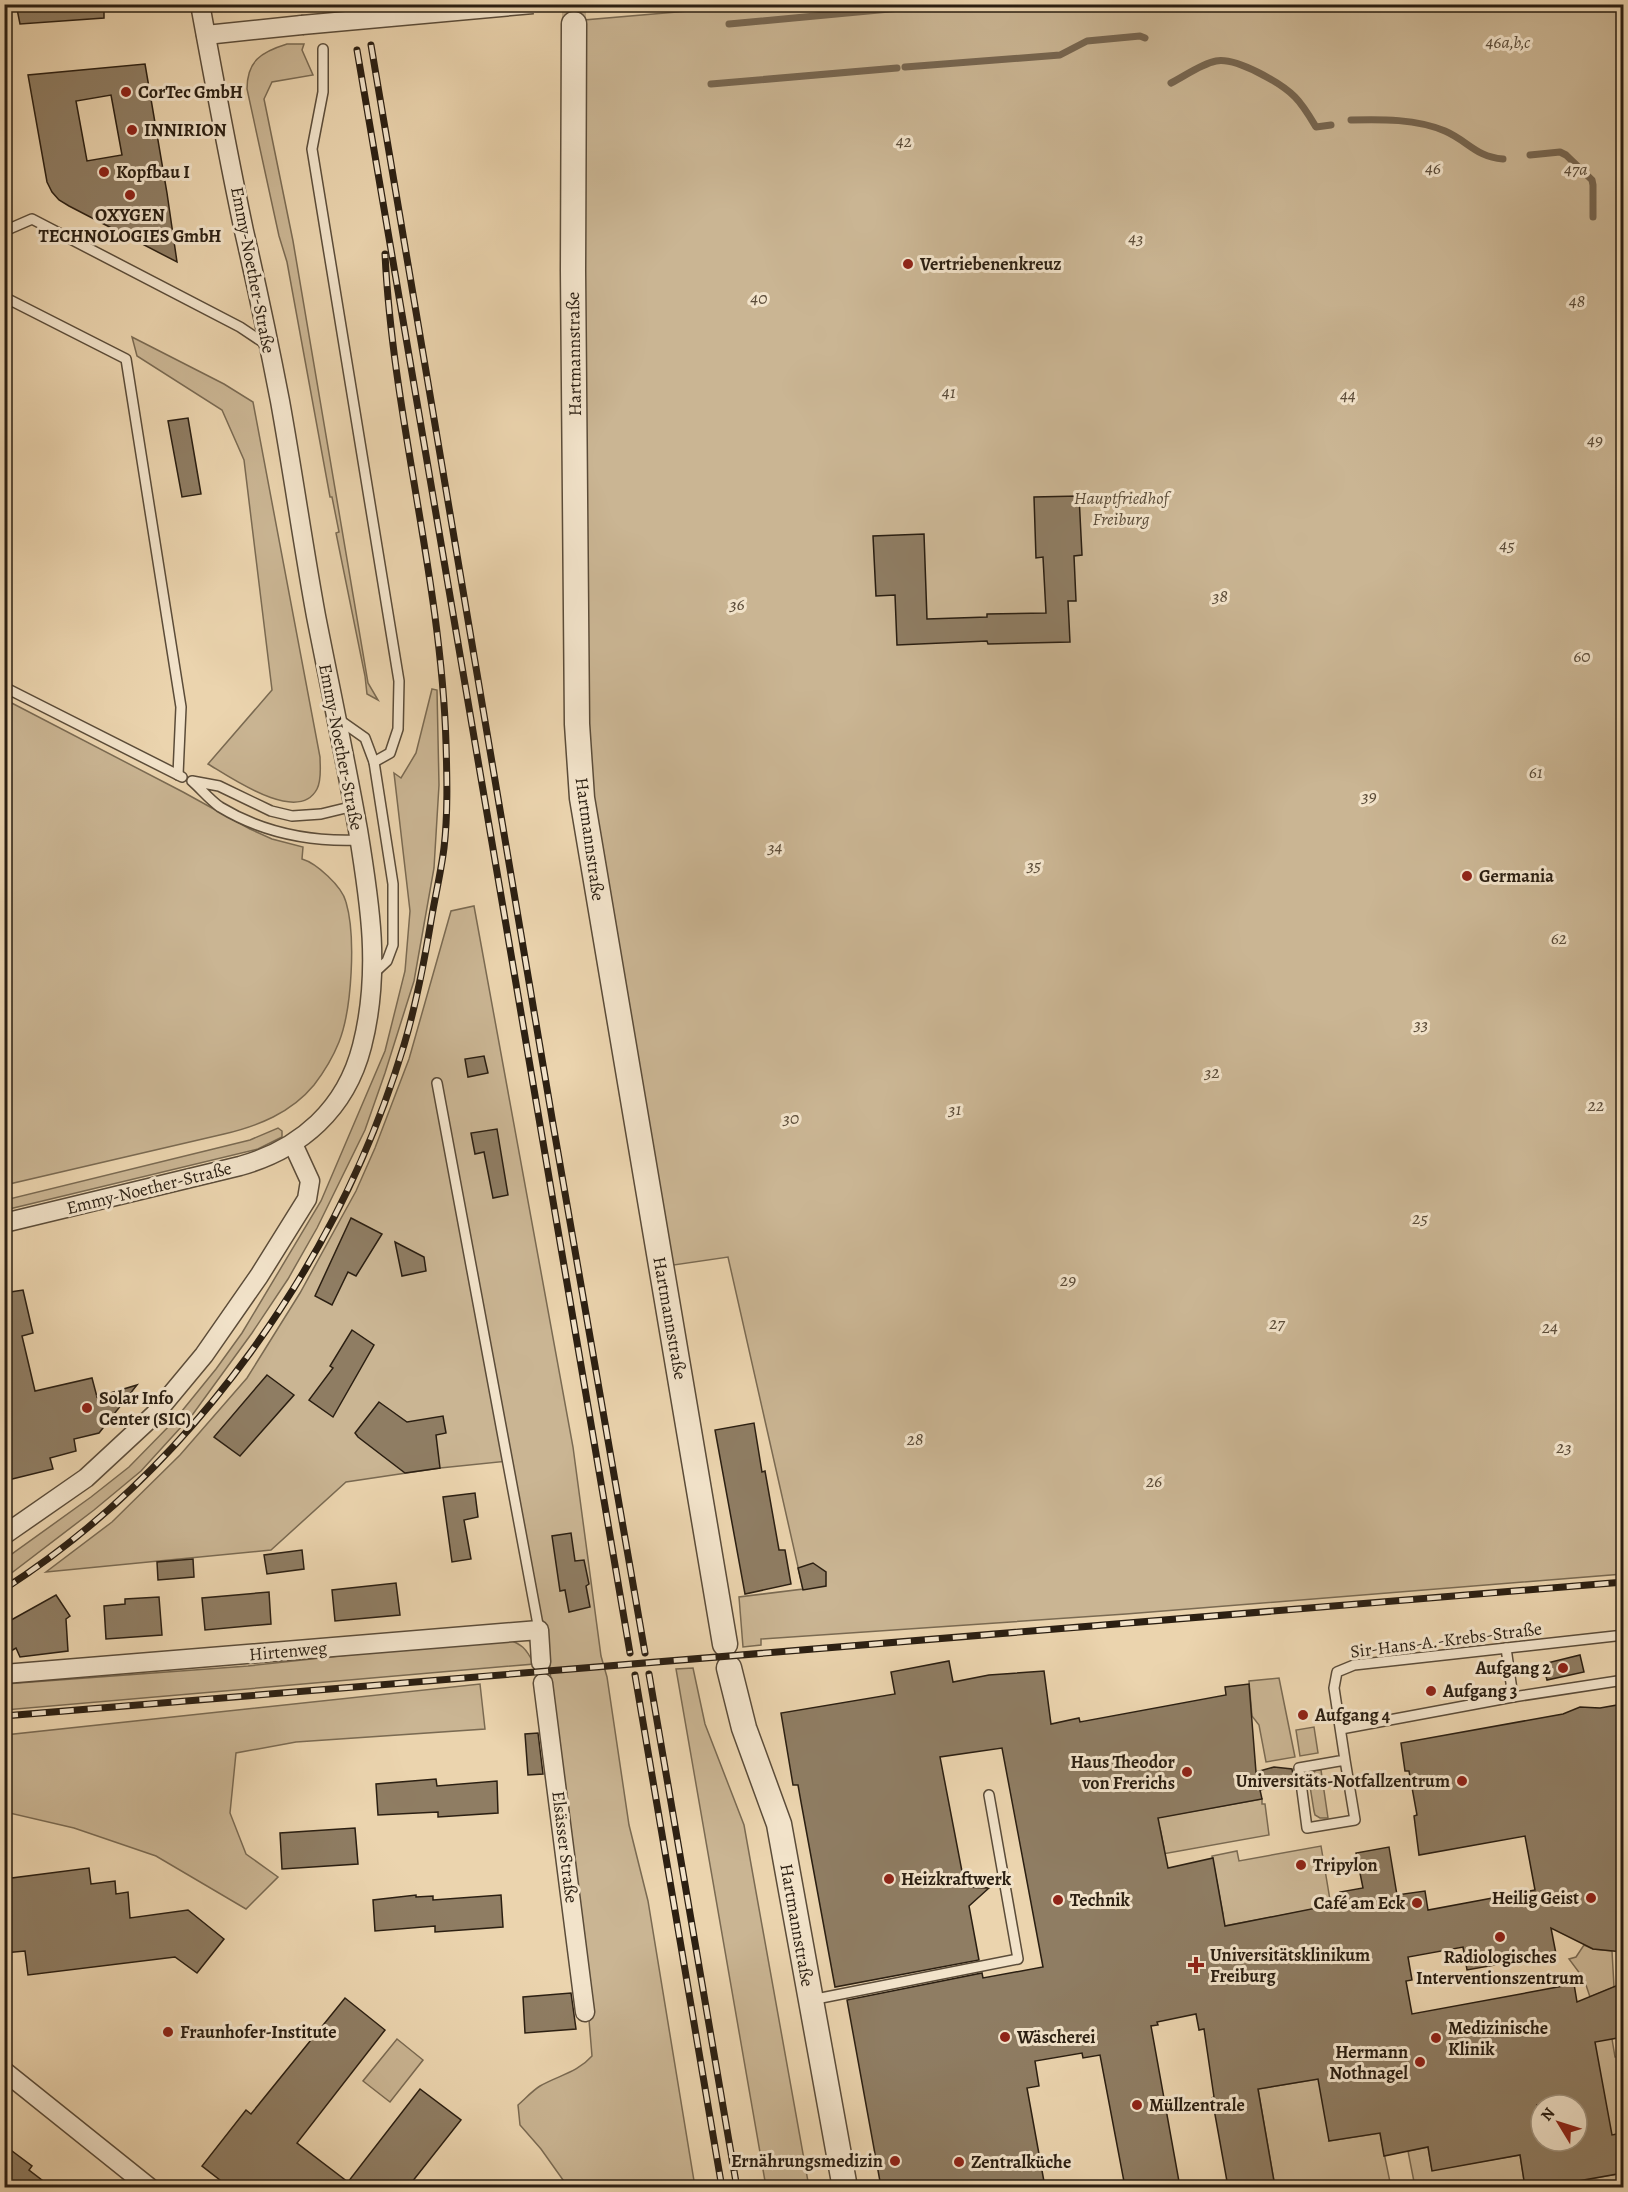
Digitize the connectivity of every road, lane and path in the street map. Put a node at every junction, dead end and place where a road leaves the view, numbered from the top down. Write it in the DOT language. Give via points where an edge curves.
graph roads {
  1 [pos="200,4"];
  2 [pos="533,4"];
  3 [pos="574,24"];
  4 [pos="206,35"];
  5 [pos="323,49"];
  6 [pos="4,226"];
  7 [pos="4,297"];
  8 [pos="268,346"];
  9 [pos="4,687"];
  10 [pos="337,718"];
  11 [pos="374,762"];
  12 [pos="178,775"];
  13 [pos="192,781"];
  14 [pos="354,807"];
  15 [pos="359,840"];
  16 [pos="373,974"];
  17 [pos="437,1083"];
  18 [pos="293,1144"];
  19 [pos="4,1223"];
  20 [pos="4,1535"];
  21 [pos="539,1630"];
  22 [pos="1623,1635"];
  23 [pos="725,1644"];
  24 [pos="1506,1648"];
  25 [pos="541,1662"];
  26 [pos="729,1668"];
  27 [pos="4,1674"];
  28 [pos="1623,1680"];
  29 [pos="543,1683"];
  30 [pos="1513,1697"];
  31 [pos="1341,1729"];
  32 [pos="1346,1760"];
  33 [pos="989,1795"];
  34 [pos="811,2000"];
  35 [pos="585,2012"];
  36 [pos="4,2071"];
  37 [pos="150,2187"];
  38 [pos="845,2187"];
  1 -- 4 [label="street, Emmy-Noether-Straße"];
  2 -- 4 [label="street, bridge"];
  3 -- 23 [label="street, Hartmannstraße" via="577,712 582,798"];
  4 -- 8 [label="street, Emmy-Noether-Straße"];
  5 -- 11 [label="lane" via="323,92 312,149 399,681 398,729 390,753"];
  6 -- 8 [label="lane" via="9,229 32,219 240,327"];
  7 -- 12 [label="lane" via="126,360 181,707"];
  8 -- 10 [label="street, Emmy-Noether-Straße"];
  9 -- 12 [label="lane"];
  10 -- 11 [label="lane" via="365,738"];
  10 -- 14 [label="street, Emmy-Noether-Straße"];
  11 -- 16 [label="lane" via="393,884 393,945 387,962"];
  12 -- 13 [label="lane"];
  13 -- 14 [label="lane" via="219,786 271,811 292,816"];
  13 -- 15 [label="lane" via="219,806 262,827 291,837"];
  14 -- 15 [label="street, Emmy-Noether-Straße"];
  15 -- 16 [label="street, Emmy-Noether-Straße" via="371,914"];
  16 -- 18 [label="street, Emmy-Noether-Straße" via="364,1038 349,1083 325,1116"];
  17 -- 21 [label="lane"];
  18 -- 19 [label="street, Emmy-Noether-Straße" via="248,1164"];
  18 -- 20 [label="street" via="310,1181 307,1199 204,1355 155,1414 86,1478"];
  21 -- 25 [label="street"];
  21 -- 27 [label="street, Hirtenweg"];
  22 -- 24 [label="lane, Sir-Hans-A.-Krebs-Straße"];
  24 -- 30 [label="lane"];
  24 -- 31 [label="lane, Sir-Hans-A.-Krebs-Straße" via="1354,1665 1337,1672 1334,1688"];
  26 -- 34 [label="street, Hartmannstraße" via="744,1728 779,1824"];
  28 -- 30 [label="lane"];
  29 -- 35 [label="street, Elsässer Straße"];
  30 -- 31 [label="lane"];
  31 -- 32 [label="lane, Sir-Hans-A.-Krebs-Straße"];
  32 -- 32 [label="lane, Sir-Hans-A.-Krebs-Straße" via="1355,1820 1307,1828 1299,1767"];
  33 -- 34 [label="lane" via="1018,1959"];
  34 -- 38 [label="street, Hartmannstraße"];
  36 -- 37 [label="street"];
}
